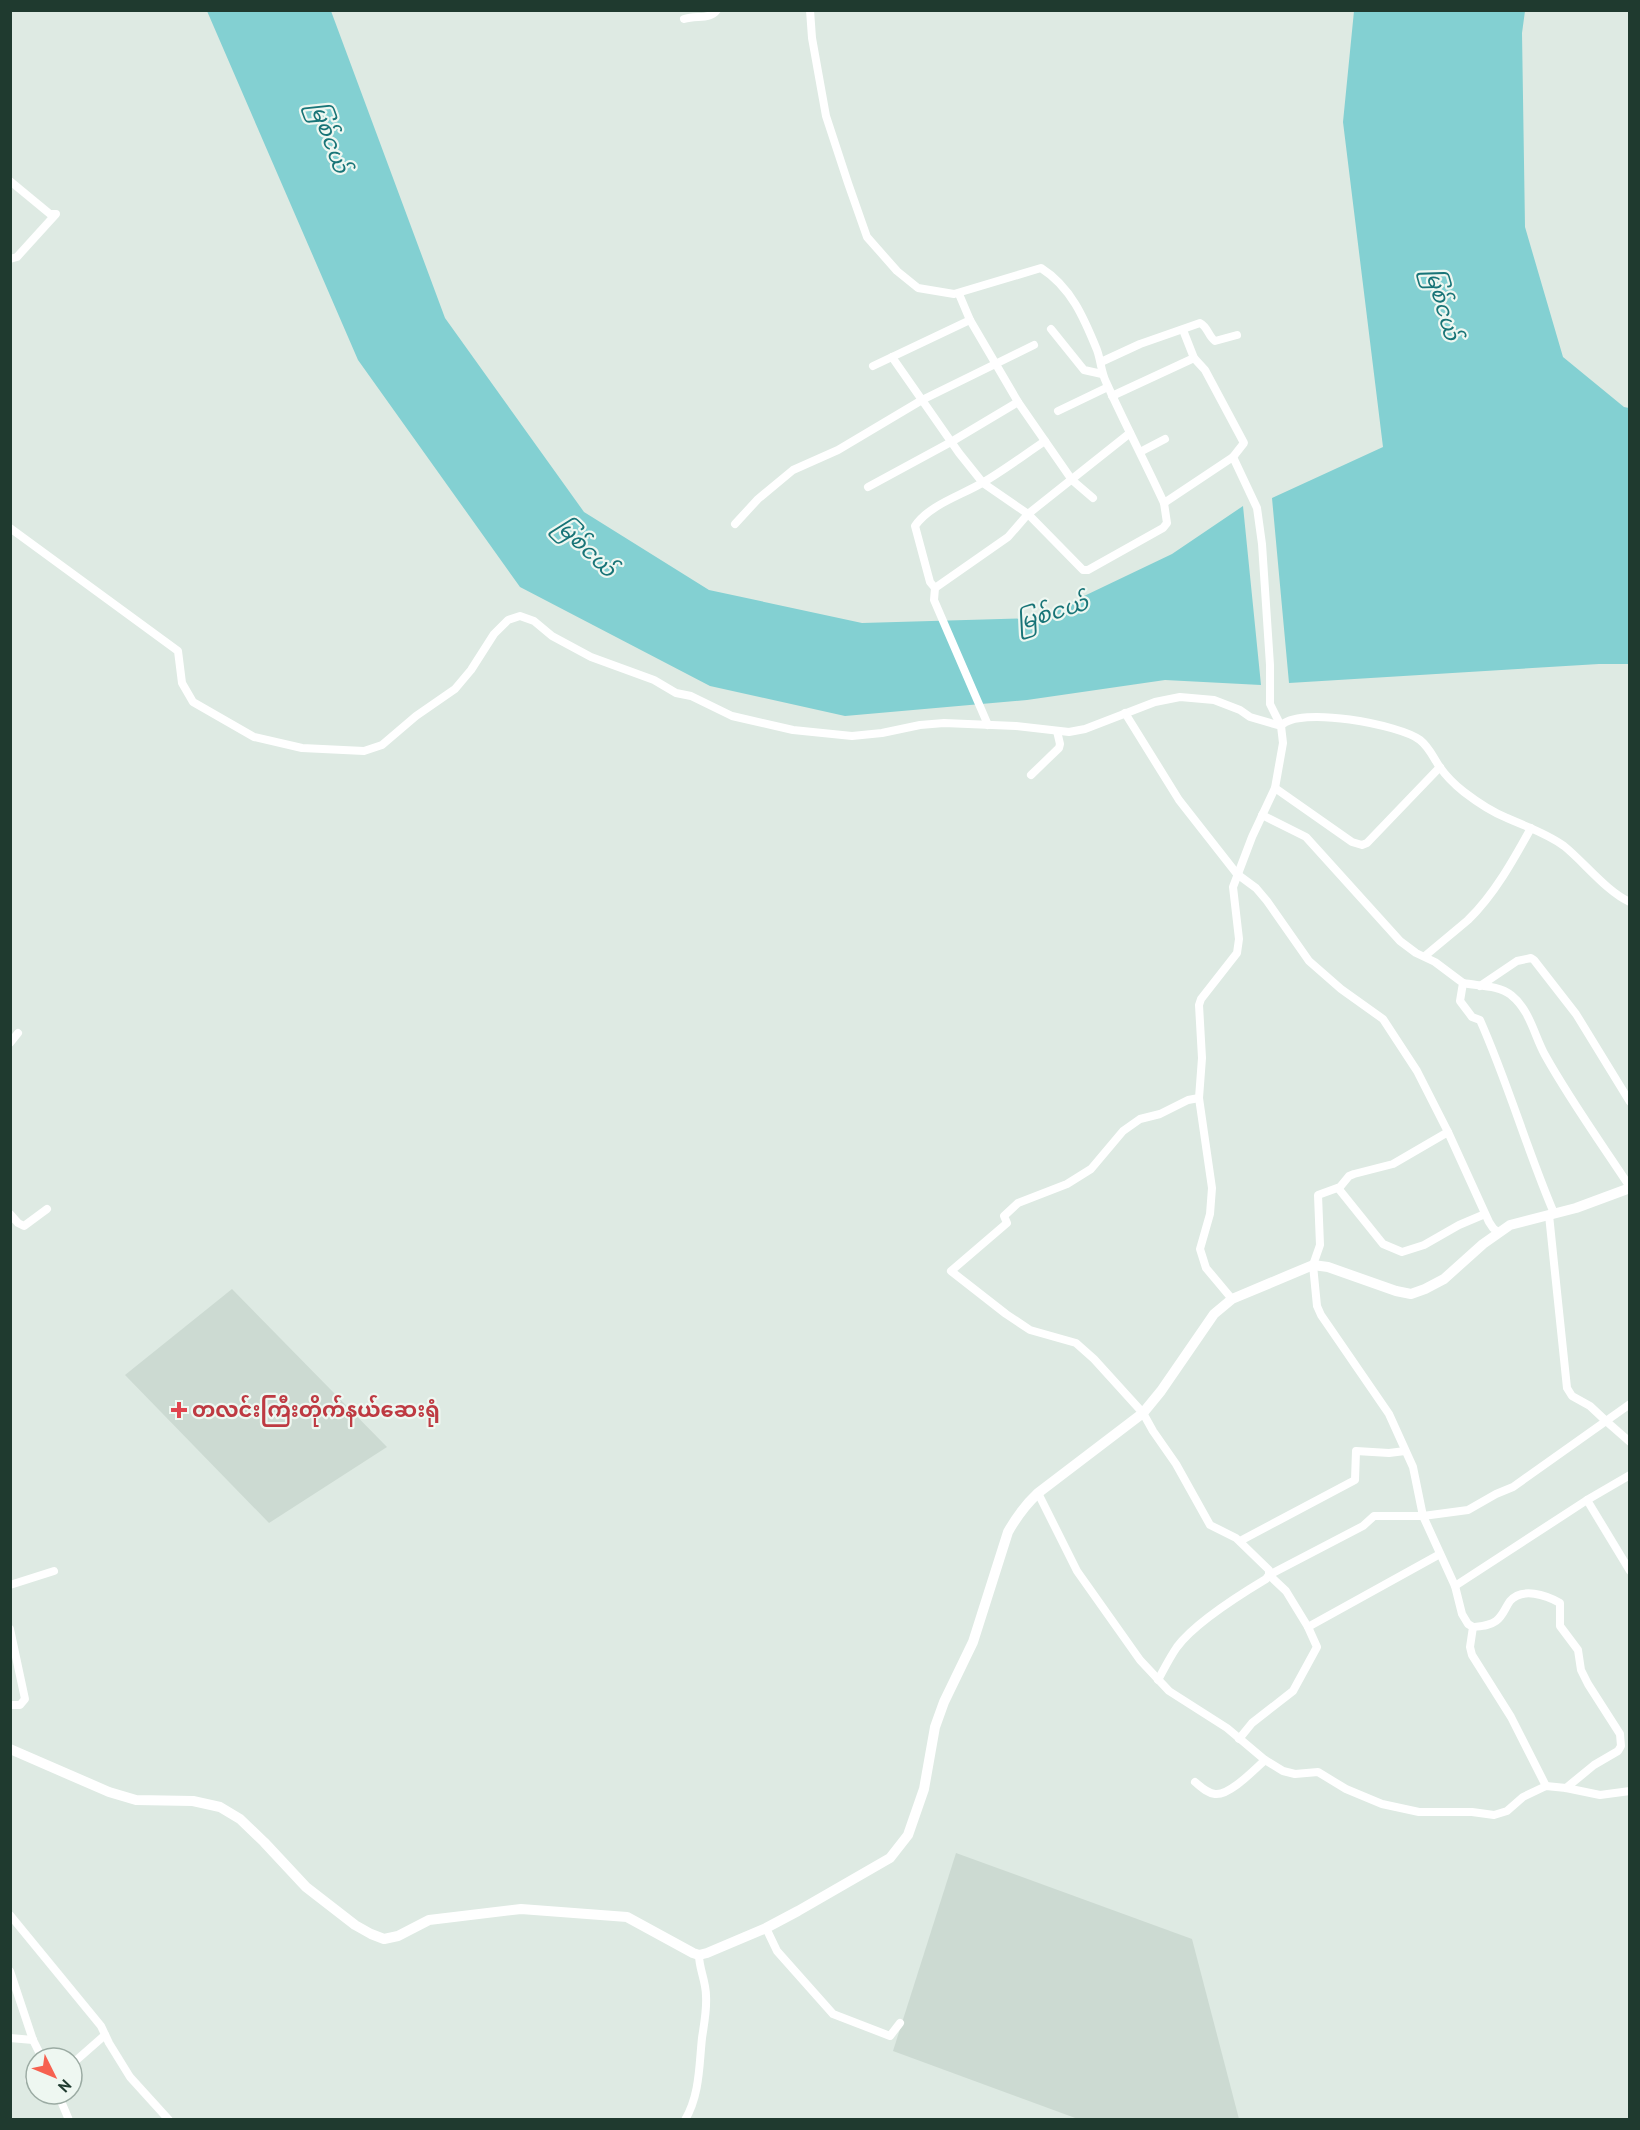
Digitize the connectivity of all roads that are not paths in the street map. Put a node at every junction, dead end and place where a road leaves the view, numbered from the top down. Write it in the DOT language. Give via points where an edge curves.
graph roads {
  1 [pos="717,10"];
  2 [pos="810,10"];
  3 [pos="684,19"];
  4 [pos="10,181"];
  5 [pos="10,259"];
  6 [pos="959,294"];
  7 [pos="970,320"];
  8 [pos="1051,328"];
  9 [pos="1183,330"];
  10 [pos="1237,335"];
  11 [pos="1034,345"];
  12 [pos="892,357"];
  13 [pos="1194,358"];
  14 [pos="1101,362"];
  15 [pos="994,364"];
  16 [pos="873,366"];
  17 [pos="1102,374"];
  18 [pos="1108,387"];
  19 [pos="1112,396"];
  20 [pos="922,400"];
  21 [pos="1018,402"];
  22 [pos="1058,411"];
  23 [pos="1130,433"];
  24 [pos="1165,439"];
  25 [pos="1045,441"];
  26 [pos="951,442"];
  27 [pos="1140,453"];
  28 [pos="1233,457"];
  29 [pos="1072,480"];
  30 [pos="983,483"];
  31 [pos="868,487"];
  32 [pos="1093,498"];
  33 [pos="1164,503"];
  34 [pos="1028,514"];
  35 [pos="735,524"];
  36 [pos="10,528"];
  37 [pos="935,588"];
  38 [pos="1125,713"];
  39 [pos="988,725"];
  40 [pos="1281,726"];
  41 [pos="1057,732"];
  42 [pos="1440,767"];
  43 [pos="1030,775"];
  44 [pos="1275,788"];
  45 [pos="1262,815"];
  46 [pos="1531,828"];
  47 [pos="1237,874"];
  48 [pos="1629,902"];
  49 [pos="1425,956"];
  50 [pos="1463,983"];
  51 [pos="1480,986"];
  52 [pos="18,1033"];
  53 [pos="10,1043"];
  54 [pos="1199,1098"];
  55 [pos="1629,1101"];
  56 [pos="1448,1132"];
  57 [pos="1629,1187"];
  58 [pos="1338,1188"];
  59 [pos="47,1209"];
  60 [pos="10,1214"];
  61 [pos="1485,1214"];
  62 [pos="1552,1214"];
  63 [pos="1499,1233"];
  64 [pos="1313,1265"];
  65 [pos="1232,1299"];
  66 [pos="1629,1404"];
  67 [pos="1143,1413"];
  68 [pos="1606,1422"];
  69 [pos="1629,1442"];
  70 [pos="1405,1451"];
  71 [pos="1629,1475"];
  72 [pos="1038,1493"];
  73 [pos="1587,1500"];
  74 [pos="1423,1516"];
  75 [pos="1240,1541"];
  76 [pos="1440,1554"];
  77 [pos="54,1571"];
  78 [pos="1629,1571"];
  79 [pos="1269,1575"];
  80 [pos="10,1585"];
  81 [pos="1455,1586"];
  82 [pos="1308,1627"];
  83 [pos="1473,1627"];
  84 [pos="10,1629"];
  85 [pos="1158,1680"];
  86 [pos="10,1706"];
  87 [pos="1239,1739"];
  88 [pos="10,1749"];
  89 [pos="1265,1760"];
  90 [pos="1195,1782"];
  91 [pos="1546,1786"];
  92 [pos="1566,1788"];
  93 [pos="1629,1791"];
  94 [pos="10,1915"];
  95 [pos="766,1928"];
  96 [pos="699,1955"];
  97 [pos="10,1971"];
  98 [pos="900,2023"];
  99 [pos="105,2035"];
  100 [pos="10,2038"];
  101 [pos="33,2040"];
  102 [pos="36,2046"];
  103 [pos="84,2053"];
  104 [pos="63,2106"];
  105 [pos="69,2120"];
  106 [pos="169,2120"];
  107 [pos="685,2120"];
  1 -- 3 [label="street" via="708,17"];
  2 -- 6 [label="street" via="826,116 867,237 918,288"];
  4 -- 5 [label="street" via="50,214 56,214 17,257"];
  6 -- 7 [label="street"];
  6 -- 14 [label="street" via="1041,268 1072,296"];
  7 -- 12 [label="street"];
  7 -- 15 [label="street"];
  8 -- 17 [label="street" via="1084,370"];
  9 -- 10 [label="street" via="1200,323 1215,341"];
  9 -- 13 [label="street"];
  9 -- 14 [label="street"];
  11 -- 15 [label="street"];
  12 -- 16 [label="street"];
  12 -- 20 [label="street"];
  13 -- 19 [label="street"];
  13 -- 28 [label="street" via="1205,370 1244,443"];
  14 -- 17 [label="street"];
  15 -- 20 [label="street"];
  15 -- 21 [label="street"];
  17 -- 18 [label="street"];
  18 -- 19 [label="street"];
  18 -- 22 [label="street"];
  19 -- 23 [label="street"];
  20 -- 26 [label="street"];
  20 -- 35 [label="street" via="838,450 786,475"];
  21 -- 25 [label="street"];
  21 -- 26 [label="street"];
  23 -- 27 [label="street"];
  23 -- 29 [label="street"];
  24 -- 27 [label="street"];
  25 -- 29 [label="street"];
  25 -- 30 [label="street"];
  26 -- 30 [label="street"];
  26 -- 31 [label="street"];
  27 -- 33 [label="street"];
  28 -- 33 [label="street"];
  28 -- 40 [label="street" via="1257,508 1270,704"];
  29 -- 32 [label="street"];
  29 -- 34 [label="street"];
  30 -- 34 [label="street"];
  30 -- 37 [label="street" via="927,513 915,526"];
  33 -- 34 [label="street" via="1167,523 1163,528 1086,571"];
  34 -- 37 [label="street" via="1008,537"];
  36 -- 39 [label="street" via="178,651 182,683 192,702 254,737 302,748 364,751 382,745 455,689 494,634 508,620 520,616 591,657 654,680 732,716 761,723 841,736 944,723"];
  37 -- 39 [label="street" via="933,600"];
  38 -- 40 [label="street" via="1155,702 1194,698 1214,700"];
  38 -- 41 [label="street" via="1085,729"];
  38 -- 47 [label="street" via="1179,800"];
  39 -- 41 [label="street"];
  40 -- 42 [label="street" via="1283,722 1308,716 1384,725 1420,741"];
  40 -- 44 [label="street" via="1282,752"];
  41 -- 43 [label="street" via="1059,748"];
  42 -- 44 [label="street" via="1362,845"];
  42 -- 46 [label="street" via="1479,802"];
  44 -- 45 [label="street"];
  45 -- 47 [label="street"];
  45 -- 49 [label="street" via="1306,837 1400,941"];
  46 -- 48 [label="street" via="1564,846"];
  46 -- 49 [label="street" via="1468,920"];
  47 -- 54 [label="street" via="1233,887 1237,953 1199,1005"];
  47 -- 56 [label="street" via="1267,901 1309,961 1383,1019 1417,1071"];
  49 -- 50 [label="street"];
  50 -- 51 [label="street"];
  50 -- 62 [label="street" via="1460,1001 1472,1017 1480,1020 1525,1132"];
  51 -- 55 [label="street" via="1517,961 1534,960 1570,1005"];
  51 -- 57 [label="street" via="1503,989 1526,1012 1544,1053"];
  52 -- 53 [label="street"];
  54 -- 65 [label="street" via="1212,1188 1210,1214 1200,1249 1206,1268"];
  54 -- 67 [label="street" via="1140,1119 1123,1131 1091,1169 1067,1184 1017,1203 1004,1216 1007,1223 951,1271 1030,1330 1076,1343"];
  56 -- 58 [label="street" via="1393,1164 1349,1176"];
  56 -- 61 [label="street"];
  57 -- 62 [label="street"];
  58 -- 61 [label="street" via="1383,1244 1402,1252"];
  58 -- 64 [label="street" via="1318,1195 1320,1245"];
  59 -- 60 [label="street" via="24,1226"];
  61 -- 63 [label="street"];
  62 -- 63 [label="street" via="1516,1223"];
  62 -- 68 [label="street" via="1567,1388"];
  63 -- 64 [label="street" via="1444,1279 1411,1294"];
  64 -- 65 [label="street"];
  64 -- 70 [label="street" via="1321,1315 1382,1402"];
  65 -- 67 [label="street" via="1214,1314"];
  66 -- 68 [label="street"];
  67 -- 72 [label="street"];
  67 -- 75 [label="street" via="1210,1525"];
  68 -- 69 [label="street"];
  68 -- 74 [label="street" via="1513,1487 1475,1507"];
  70 -- 74 [label="street" via="1413,1467"];
  70 -- 75 [label="street" via="1356,1451 1355,1480"];
  71 -- 73 [label="street"];
  72 -- 85 [label="street" via="1077,1571"];
  72 -- 95 [label="street" via="1008,1532 973,1642 935,1728 924,1789 908,1835 890,1858"];
  73 -- 78 [label="street"];
  73 -- 81 [label="street"];
  74 -- 76 [label="street"];
  74 -- 79 [label="street" via="1374,1516 1363,1526"];
  75 -- 79 [label="street" via="1269,1570"];
  76 -- 81 [label="street"];
  76 -- 82 [label="street"];
  77 -- 80 [label="street"];
  79 -- 82 [label="street" via="1286,1591"];
  79 -- 85 [label="street" via="1186,1636"];
  81 -- 83 [label="street" via="1462,1614"];
  82 -- 87 [label="street" via="1317,1647 1293,1691 1252,1723"];
  83 -- 91 [label="street" via="1472,1655 1511,1717"];
  83 -- 92 [label="street" via="1497,1620 1514,1598 1524,1594 1541,1594 1560,1603 1560,1626 1578,1650 1581,1670 1622,1740 1618,1751"];
  84 -- 86 [label="street" via="25,1699 20,1705"];
  85 -- 87 [label="street"];
  87 -- 89 [label="street"];
  88 -- 96 [label="street" via="136,1800 193,1801 220,1807 240,1819 306,1887 355,1925 384,1939 429,1920 520,1909 544,1910 627,1917"];
  89 -- 90 [label="street" via="1225,1793 1207,1792"];
  89 -- 91 [label="street" via="1295,1774 1318,1772 1382,1804 1419,1812 1494,1815"];
  91 -- 92 [label="street"];
  92 -- 93 [label="street" via="1600,1796"];
  94 -- 99 [label="street"];
  95 -- 96 [label="street"];
  95 -- 98 [label="street" via="777,1951 833,2014 890,2036"];
  96 -- 107 [label="street" via="705,1982 705,2016 696,2093"];
  97 -- 101 [label="street"];
  99 -- 103 [label="street"];
  99 -- 106 [label="street" via="130,2077"];
  100 -- 101 [label="street"];
  101 -- 102 [label="street"];
  104 -- 105 [label="street"];
}
